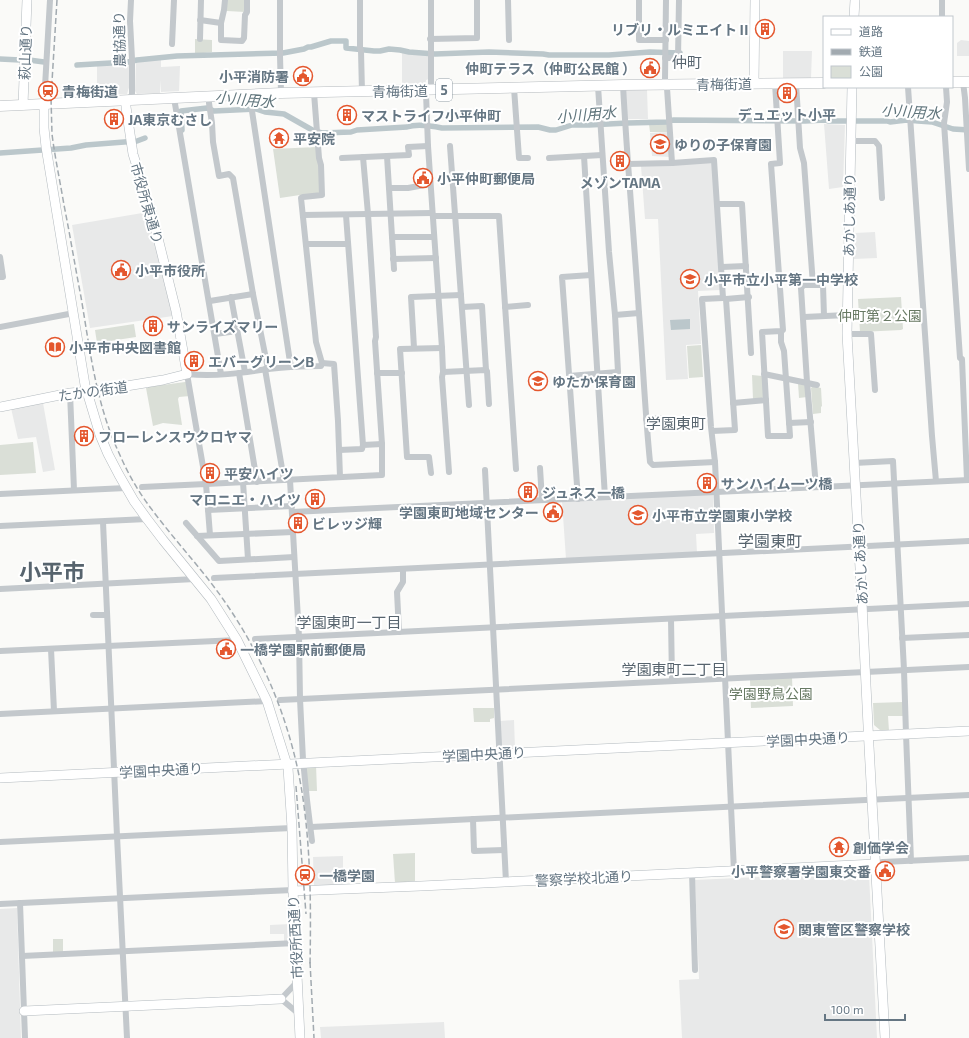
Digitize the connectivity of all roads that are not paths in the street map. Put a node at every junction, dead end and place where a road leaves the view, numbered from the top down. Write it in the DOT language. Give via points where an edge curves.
graph roads {
  1 [pos="27,0"];
  2 [pos="50,0"];
  3 [pos="131,0"];
  4 [pos="174,0"];
  5 [pos="201,0"];
  6 [pos="225,0"];
  7 [pos="247,0"];
  8 [pos="280,0"];
  9 [pos="360,0"];
  10 [pos="431,0"];
  11 [pos="477,0"];
  12 [pos="508,0"];
  13 [pos="640,0"];
  14 [pos="666,0"];
  15 [pos="679,0"];
  16 [pos="755,0"];
  17 [pos="855,0"];
  18 [pos="942,0"];
  19 [pos="854,16"];
  20 [pos="942,16"];
  21 [pos="200,20"];
  22 [pos="221,22"];
  23 [pos="200,39"];
  24 [pos="430,39"];
  25 [pos="509,40"];
  26 [pos="666,40"];
  27 [pos="172,44"];
  28 [pos="665,55"];
  29 [pos="953,82"];
  30 [pos="966,82"];
  31 [pos="754,83"];
  32 [pos="775,83"];
  33 [pos="796,83"];
  34 [pos="823,83"];
  35 [pos="666,84"];
  36 [pos="623,85"];
  37 [pos="598,86"];
  38 [pos="514,88"];
  39 [pos="852,88"];
  40 [pos="908,88"];
  41 [pos="946,88"];
  42 [pos="428,90"];
  43 [pos="362,92"];
  44 [pos="281,93"];
  45 [pos="314,93"];
  46 [pos="251,94"];
  47 [pos="209,96"];
  48 [pos="174,98"];
  49 [pos="126,101"];
  50 [pos="44,104"];
  51 [pos="23,105"];
  52 [pos="0,106"];
  53 [pos="851,141"];
  54 [pos="428,146"];
  55 [pos="450,146"];
  56 [pos="602,155"];
  57 [pos="388,156"];
  58 [pos="584,156"];
  59 [pos="363,157"];
  60 [pos="342,158"];
  61 [pos="528,158"];
  62 [pos="549,158"];
  63 [pos="672,163"];
  64 [pos="628,164"];
  65 [pos="969,169"];
  66 [pos="430,184"];
  67 [pos="389,188"];
  68 [pos="882,198"];
  69 [pos="718,204"];
  70 [pos="368,214"];
  71 [pos="391,214"];
  72 [pos="303,215"];
  73 [pos="346,215"];
  74 [pos="432,215"];
  75 [pos="455,216"];
  76 [pos="392,237"];
  77 [pos="434,237"];
  78 [pos="306,244"];
  79 [pos="347,244"];
  80 [pos="0,257"];
  81 [pos="436,258"];
  82 [pos="394,259"];
  83 [pos="746,266"];
  84 [pos="722,267"];
  85 [pos="394,269"];
  86 [pos="591,275"];
  87 [pos="0,277"];
  88 [pos="812,284"];
  89 [pos="253,294"];
  90 [pos="461,295"];
  91 [pos="439,296"];
  92 [pos="231,297"];
  93 [pos="748,297"];
  94 [pos="725,298"];
  95 [pos="210,301"];
  96 [pos="528,305"];
  97 [pos="462,306"];
  98 [pos="505,307"];
  99 [pos="74,313"];
  100 [pos="639,313"];
  101 [pos="615,315"];
  102 [pos="847,315"];
  103 [pos="824,316"];
  104 [pos="804,317"];
  105 [pos="0,327"];
  106 [pos="237,331"];
  107 [pos="781,331"];
  108 [pos="762,332"];
  109 [pos="750,333"];
  110 [pos="215,334"];
  111 [pos="847,334"];
  112 [pos="414,348"];
  113 [pos="442,348"];
  114 [pos="751,353"];
  115 [pos="966,359"];
  116 [pos="322,363"];
  117 [pos="292,367"];
  118 [pos="267,369"];
  119 [pos="486,370"];
  120 [pos="242,372"];
  121 [pos="443,372"];
  122 [pos="466,372"];
  123 [pos="377,373"];
  124 [pos="402,373"];
  125 [pos="187,374"];
  126 [pos="222,374"];
  127 [pos="597,374"];
  128 [pos="764,374"];
  129 [pos="569,376"];
  130 [pos="786,378"];
  131 [pos="808,382"];
  132 [pos="817,385"];
  133 [pos="875,390"];
  134 [pos="88,391"];
  135 [pos="70,393"];
  136 [pos="766,400"];
  137 [pos="733,403"];
  138 [pos="489,404"];
  139 [pos="468,405"];
  140 [pos="0,407"];
  141 [pos="668,418"];
  142 [pos="646,419"];
  143 [pos="811,422"];
  144 [pos="789,423"];
  145 [pos="712,431"];
  146 [pos="382,444"];
  147 [pos="363,445"];
  148 [pos="339,450"];
  149 [pos="715,462"];
  150 [pos="854,463"];
  151 [pos="540,468"];
  152 [pos="516,469"];
  153 [pos="485,470"];
  154 [pos="449,472"];
  155 [pos="431,473"];
  156 [pos="340,478"];
  157 [pos="287,480"];
  158 [pos="968,480"];
  159 [pos="936,481"];
  160 [pos="243,482"];
  161 [pos="257,482"];
  162 [pos="894,483"];
  163 [pos="206,484"];
  164 [pos="856,486"];
  165 [pos="142,487"];
  166 [pos="816,487"];
  167 [pos="126,488"];
  168 [pos="74,490"];
  169 [pos="716,492"];
  170 [pos="0,494"];
  171 [pos="605,497"];
  172 [pos="578,499"];
  173 [pos="542,500"];
  174 [pos="487,502"];
  175 [pos="245,508"];
  176 [pos="292,509"];
  177 [pos="208,510"];
  178 [pos="147,520"];
  179 [pos="103,522"];
  180 [pos="186,523"];
  181 [pos="0,526"];
  182 [pos="293,532"];
  183 [pos="246,534"];
  184 [pos="210,535"];
  185 [pos="198,536"];
  186 [pos="969,541"];
  187 [pos="897,546"];
  188 [pos="859,547"];
  189 [pos="718,554"];
  190 [pos="294,557"];
  191 [pos="248,559"];
  192 [pos="490,565"];
  193 [pos="403,569"];
  194 [pos="295,574"];
  195 [pos="214,578"];
  196 [pos="195,579"];
  197 [pos="105,584"];
  198 [pos="0,589"];
  199 [pos="969,604"];
  200 [pos="901,608"];
  201 [pos="862,610"];
  202 [pos="93,615"];
  203 [pos="107,615"];
  204 [pos="721,616"];
  205 [pos="671,619"];
  206 [pos="493,628"];
  207 [pos="399,632"];
  208 [pos="969,635"];
  209 [pos="298,637"];
  210 [pos="902,638"];
  211 [pos="255,639"];
  212 [pos="237,640"];
  213 [pos="108,646"];
  214 [pos="52,649"];
  215 [pos="0,651"];
  216 [pos="969,667"];
  217 [pos="904,670"];
  218 [pos="865,672"];
  219 [pos="724,679"];
  220 [pos="672,681"];
  221 [pos="496,690"];
  222 [pos="300,699"];
  223 [pos="280,700"];
  224 [pos="267,701"];
  225 [pos="111,708"];
  226 [pos="54,711"];
  227 [pos="0,714"];
  228 [pos="969,731"];
  229 [pos="906,734"];
  230 [pos="868,736"];
  231 [pos="727,743"];
  232 [pos="499,754"];
  233 [pos="304,763"];
  234 [pos="287,764"];
  235 [pos="114,772"];
  236 [pos="0,778"];
  237 [pos="969,795"];
  238 [pos="909,798"];
  239 [pos="872,799"];
  240 [pos="730,806"];
  241 [pos="502,817"];
  242 [pos="473,819"];
  243 [pos="310,827"];
  244 [pos="292,828"];
  245 [pos="116,836"];
  246 [pos="312,841"];
  247 [pos="0,842"];
  248 [pos="504,850"];
  249 [pos="969,858"];
  250 [pos="911,861"];
  251 [pos="875,864"];
  252 [pos="734,871"];
  253 [pos="692,873"];
  254 [pos="506,882"];
  255 [pos="293,890"];
  256 [pos="120,898"];
  257 [pos="20,903"];
  258 [pos="0,904"];
  259 [pos="296,943"];
  260 [pos="122,952"];
  261 [pos="22,956"];
  262 [pos="695,970"];
  263 [pos="297,982"];
  264 [pos="281,999"];
  265 [pos="125,1006"];
  266 [pos="24,1011"];
  267 [pos="299,1014"];
  268 [pos="25,1038"];
  269 [pos="127,1038"];
  270 [pos="300,1038"];
  271 [pos="885,1038"];
  1 -- 51 [label="street, 萩山通り"];
  2 -- 50 [label="street"];
  3 -- 49 [label="street, 農協通り" via="132,95"];
  4 -- 27 [label="street"];
  5 -- 21 [label="street"];
  6 -- 22 [label="street"];
  7 -- 22 [label="street" via="242,41 221,40"];
  8 -- 44 [label="street"];
  9 -- 43 [label="street"];
  10 -- 24 [label="street"];
  11 -- 24 [label="street" via="477,38"];
  12 -- 25 [label="street"];
  13 -- 26 [label="street" via="640,40"];
  14 -- 26 [label="street"];
  15 -- 28 [label="street" via="678,58"];
  16 -- 31 [label="street"];
  17 -- 19 [label="street"];
  18 -- 20 [label="street"];
  21 -- 22 [label="street"];
  21 -- 23 [label="street"];
  24 -- 42 [label="street" via="431,87"];
  26 -- 28 [label="street"];
  28 -- 35 [label="street"];
  29 -- 30 [label="main road"];
  30 -- 65 [label="street"];
  31 -- 32 [label="main road, 青梅街道 / 5"];
  31 -- 35 [label="main road, 青梅街道 / 5"];
  32 -- 33 [label="main road, 青梅街道 / 5"];
  32 -- 107 [label="street" via="780,163 771,164 783,330"];
  33 -- 34 [label="main road, 青梅街道 / 5"];
  33 -- 88 [label="street"];
  35 -- 36 [label="main road, 青梅街道 / 5"];
  35 -- 63 [label="street"];
  36 -- 37 [label="main road, 青梅街道 / 5"];
  36 -- 64 [label="street"];
  37 -- 38 [label="main road, 青梅街道 / 5"];
  37 -- 56 [label="street"];
  38 -- 42 [label="main road, 青梅街道 / 5"];
  38 -- 61 [label="street" via="519,158"];
  39 -- 53 [label="street, あかしあ通り"];
  40 -- 159 [label="street"];
  41 -- 115 [label="street" via="944,125 960,358"];
  42 -- 43 [label="main road, 青梅街道 / 5"];
  42 -- 54 [label="street"];
  43 -- 45 [label="main road, 青梅街道 / 5"];
  44 -- 45 [label="main road, 青梅街道 / 5"];
  44 -- 46 [label="main road, 青梅街道 / 5"];
  45 -- 72 [label="street" via="322,196 301,198"];
  46 -- 47 [label="main road, 青梅街道 / 5"];
  46 -- 117 [label="street"];
  47 -- 48 [label="main road, 青梅街道 / 5"];
  47 -- 89 [label="street" via="219,176 229,174 233,178"];
  48 -- 49 [label="main road, 青梅街道 / 5"];
  48 -- 95 [label="street"];
  49 -- 50 [label="main road, 青梅街道 / 5"];
  49 -- 125 [label="street, 市役所東通り" via="130,141 152,214 176,311"];
  50 -- 51 [label="main road, 青梅街道 / 5"];
  50 -- 99 [label="street, 市役所西通り" via="44,133"];
  51 -- 52 [label="main road, 青梅街道 / 5"];
  53 -- 68 [label="street" via="876,141 879,146"];
  53 -- 102 [label="street, あかしあ通り"];
  54 -- 57 [label="street" via="408,147 408,155"];
  54 -- 66 [label="street"];
  55 -- 75 [label="street"];
  56 -- 58 [label="street"];
  56 -- 101 [label="street"];
  57 -- 59 [label="street"];
  57 -- 67 [label="street"];
  58 -- 62 [label="street"];
  58 -- 86 [label="street"];
  59 -- 60 [label="street"];
  59 -- 70 [label="street"];
  63 -- 64 [label="street"];
  63 -- 69 [label="street" via="714,160"];
  64 -- 100 [label="street"];
  66 -- 67 [label="street"];
  66 -- 74 [label="street"];
  67 -- 71 [label="street"];
  69 -- 83 [label="street" via="742,204"];
  69 -- 84 [label="street"];
  70 -- 71 [label="street"];
  70 -- 73 [label="street"];
  70 -- 123 [label="street"];
  71 -- 74 [label="street"];
  71 -- 76 [label="street"];
  72 -- 73 [label="street"];
  72 -- 78 [label="street"];
  73 -- 79 [label="street"];
  74 -- 75 [label="street"];
  74 -- 77 [label="street"];
  75 -- 90 [label="street"];
  75 -- 98 [label="street" via="499,216"];
  76 -- 77 [label="street"];
  76 -- 82 [label="street"];
  77 -- 81 [label="street"];
  78 -- 79 [label="street"];
  78 -- 116 [label="street" via="316,342"];
  79 -- 147 [label="street"];
  80 -- 87 [label="street" via="3,277"];
  81 -- 82 [label="street"];
  81 -- 91 [label="street"];
  82 -- 85 [label="street"];
  83 -- 84 [label="street"];
  83 -- 93 [label="street"];
  84 -- 94 [label="street"];
  86 -- 127 [label="street"];
  86 -- 129 [label="street" via="562,277"];
  88 -- 103 [label="street" via="823,285"];
  88 -- 104 [label="street" via="801,288"];
  89 -- 92 [label="street"];
  89 -- 118 [label="street"];
  90 -- 91 [label="street"];
  90 -- 97 [label="street"];
  91 -- 112 [label="street" via="411,297"];
  91 -- 113 [label="street"];
  92 -- 95 [label="street"];
  92 -- 106 [label="street"];
  93 -- 94 [label="street"];
  93 -- 109 [label="street"];
  94 -- 137 [label="street"];
  94 -- 145 [label="street" via="702,300"];
  95 -- 110 [label="street"];
  96 -- 98 [label="street"];
  97 -- 119 [label="street" via="482,306"];
  97 -- 122 [label="street"];
  98 -- 152 [label="street"];
  99 -- 105 [label="street"];
  99 -- 134 [label="street, 市役所西通り"];
  100 -- 101 [label="street"];
  100 -- 142 [label="street"];
  101 -- 127 [label="street" via="618,372"];
  102 -- 103 [label="street"];
  102 -- 111 [label="street, あかしあ通り"];
  103 -- 104 [label="street"];
  104 -- 131 [label="street"];
  106 -- 110 [label="street"];
  106 -- 120 [label="street"];
  107 -- 108 [label="street"];
  107 -- 130 [label="street"];
  108 -- 109 [label="street"];
  108 -- 128 [label="street"];
  109 -- 114 [label="street"];
  110 -- 126 [label="street"];
  111 -- 133 [label="street" via="871,334"];
  111 -- 150 [label="street, あかしあ通り"];
  112 -- 113 [label="street"];
  112 -- 124 [label="street" via="400,349"];
  113 -- 121 [label="street"];
  115 -- 158 [label="street"];
  116 -- 117 [label="street" via="321,366"];
  116 -- 148 [label="street" via="334,364"];
  117 -- 118 [label="street"];
  118 -- 120 [label="street"];
  118 -- 157 [label="street"];
  119 -- 122 [label="street"];
  119 -- 138 [label="street"];
  120 -- 126 [label="street"];
  120 -- 161 [label="street"];
  121 -- 122 [label="street"];
  121 -- 154 [label="street"];
  122 -- 139 [label="street"];
  123 -- 124 [label="street"];
  123 -- 146 [label="street"];
  124 -- 155 [label="street" via="407,457 429,457"];
  125 -- 126 [label="street"];
  125 -- 134 [label="street, たかの街道"];
  125 -- 163 [label="street"];
  127 -- 129 [label="street"];
  127 -- 171 [label="street"];
  128 -- 130 [label="street"];
  128 -- 136 [label="street"];
  129 -- 172 [label="street"];
  130 -- 131 [label="street"];
  130 -- 144 [label="street"];
  131 -- 132 [label="street"];
  131 -- 143 [label="street"];
  134 -- 135 [label="street, たかの街道"];
  134 -- 167 [label="street, 市役所西通り" via="100,435"];
  135 -- 140 [label="street, たかの街道"];
  135 -- 168 [label="street"];
  136 -- 137 [label="street"];
  136 -- 144 [label="street" via="768,436 790,436"];
  137 -- 145 [label="street" via="735,430"];
  141 -- 142 [label="street"];
  142 -- 149 [label="street" via="650,462 653,465"];
  143 -- 144 [label="street"];
  143 -- 166 [label="street"];
  145 -- 149 [label="street"];
  146 -- 147 [label="street"];
  146 -- 156 [label="street" via="382,475"];
  147 -- 148 [label="street" via="362,448"];
  148 -- 156 [label="street"];
  149 -- 169 [label="street"];
  150 -- 162 [label="street" via="893,461"];
  150 -- 164 [label="street, あかしあ通り"];
  151 -- 173 [label="street"];
  153 -- 174 [label="street"];
  156 -- 157 [label="street"];
  157 -- 161 [label="street"];
  157 -- 176 [label="street"];
  158 -- 159 [label="street"];
  159 -- 162 [label="street"];
  160 -- 161 [label="street"];
  160 -- 163 [label="street"];
  160 -- 175 [label="street"];
  162 -- 164 [label="street"];
  162 -- 187 [label="street"];
  163 -- 165 [label="street"];
  163 -- 177 [label="street"];
  164 -- 166 [label="street"];
  164 -- 188 [label="street, あかしあ通り"];
  166 -- 169 [label="street"];
  167 -- 168 [label="street"];
  167 -- 178 [label="street, 市役所西通り"];
  168 -- 170 [label="street"];
  169 -- 171 [label="street"];
  169 -- 189 [label="street"];
  171 -- 172 [label="street"];
  172 -- 173 [label="street"];
  173 -- 174 [label="street"];
  174 -- 176 [label="street"];
  174 -- 192 [label="street"];
  175 -- 176 [label="street"];
  175 -- 177 [label="street"];
  175 -- 183 [label="street"];
  176 -- 182 [label="street"];
  177 -- 184 [label="street"];
  178 -- 179 [label="street"];
  178 -- 196 [label="street, 市役所西通り"];
  179 -- 181 [label="street"];
  179 -- 197 [label="street"];
  180 -- 185 [label="street"];
  182 -- 183 [label="street"];
  182 -- 190 [label="street"];
  183 -- 184 [label="street"];
  183 -- 191 [label="street"];
  184 -- 185 [label="street"];
  185 -- 191 [label="street" via="219,561"];
  186 -- 187 [label="street"];
  187 -- 188 [label="street"];
  187 -- 200 [label="street"];
  188 -- 189 [label="street"];
  188 -- 201 [label="street, あかしあ通り"];
  189 -- 192 [label="street"];
  189 -- 204 [label="street"];
  190 -- 191 [label="street"];
  190 -- 194 [label="street"];
  192 -- 193 [label="street"];
  192 -- 206 [label="street"];
  193 -- 194 [label="street"];
  193 -- 207 [label="street" via="403,582 397,592"];
  194 -- 195 [label="street"];
  194 -- 209 [label="street"];
  196 -- 197 [label="street"];
  196 -- 212 [label="street, 市役所西通り"];
  197 -- 198 [label="street"];
  197 -- 203 [label="street"];
  199 -- 200 [label="street"];
  200 -- 201 [label="street"];
  200 -- 210 [label="street"];
  201 -- 204 [label="street"];
  201 -- 218 [label="street, あかしあ通り"];
  202 -- 203 [label="street"];
  203 -- 213 [label="street"];
  204 -- 205 [label="street"];
  204 -- 219 [label="street"];
  205 -- 206 [label="street"];
  205 -- 220 [label="street"];
  206 -- 207 [label="street"];
  206 -- 221 [label="street"];
  207 -- 209 [label="street"];
  208 -- 210 [label="street"];
  209 -- 211 [label="street"];
  209 -- 222 [label="street"];
  210 -- 217 [label="street"];
  212 -- 213 [label="street"];
  212 -- 224 [label="street, 市役所西通り"];
  213 -- 214 [label="street"];
  213 -- 225 [label="street"];
  214 -- 215 [label="street"];
  214 -- 226 [label="street"];
  216 -- 217 [label="street"];
  217 -- 218 [label="street"];
  217 -- 229 [label="street"];
  218 -- 219 [label="street"];
  218 -- 230 [label="street, あかしあ通り"];
  219 -- 220 [label="street"];
  219 -- 231 [label="street"];
  220 -- 221 [label="street"];
  221 -- 222 [label="street"];
  221 -- 232 [label="street"];
  222 -- 223 [label="street"];
  222 -- 233 [label="street"];
  224 -- 225 [label="street"];
  224 -- 234 [label="street, 市役所西通り"];
  225 -- 226 [label="street"];
  225 -- 235 [label="street"];
  226 -- 227 [label="street"];
  228 -- 229 [label="street, 学園中央通り"];
  229 -- 230 [label="street, 学園中央通り"];
  229 -- 238 [label="street"];
  230 -- 231 [label="street, 学園中央通り"];
  230 -- 239 [label="street, あかしあ通り"];
  231 -- 232 [label="street, 学園中央通り"];
  231 -- 240 [label="street"];
  232 -- 233 [label="street, 学園中央通り"];
  232 -- 241 [label="street"];
  233 -- 234 [label="street, 学園中央通り"];
  233 -- 243 [label="street"];
  234 -- 235 [label="street, 学園中央通り"];
  234 -- 244 [label="street, 市役所西通り"];
  235 -- 236 [label="street, 学園中央通り"];
  235 -- 245 [label="street"];
  237 -- 238 [label="street"];
  238 -- 239 [label="street"];
  238 -- 250 [label="street"];
  239 -- 240 [label="street"];
  239 -- 251 [label="street, あかしあ通り"];
  240 -- 241 [label="street"];
  240 -- 252 [label="street"];
  241 -- 242 [label="street"];
  241 -- 248 [label="street"];
  242 -- 243 [label="street"];
  242 -- 248 [label="street" via="474,851"];
  243 -- 246 [label="street"];
  244 -- 245 [label="street"];
  244 -- 255 [label="street, 市役所西通り"];
  245 -- 247 [label="street"];
  245 -- 256 [label="street"];
  248 -- 254 [label="street"];
  249 -- 250 [label="street"];
  250 -- 251 [label="street"];
  251 -- 252 [label="street, 警察学校北通り"];
  251 -- 271 [label="street, あかしあ通り"];
  252 -- 253 [label="street, 警察学校北通り"];
  253 -- 254 [label="street, 警察学校北通り"];
  253 -- 262 [label="street"];
  254 -- 255 [label="street, 警察学校北通り"];
  255 -- 256 [label="street"];
  255 -- 259 [label="street, 市役所西通り"];
  256 -- 257 [label="street"];
  256 -- 260 [label="street"];
  257 -- 258 [label="street"];
  257 -- 261 [label="street"];
  259 -- 260 [label="street"];
  259 -- 263 [label="street, 市役所西通り"];
  260 -- 261 [label="street"];
  260 -- 265 [label="street"];
  261 -- 266 [label="street"];
  263 -- 264 [label="street"];
  263 -- 267 [label="street, 市役所西通り"];
  264 -- 265 [label="street"];
  264 -- 267 [label="street"];
  265 -- 266 [label="street"];
  265 -- 269 [label="street"];
  266 -- 268 [label="street"];
  267 -- 270 [label="street, 市役所西通り"];
}
